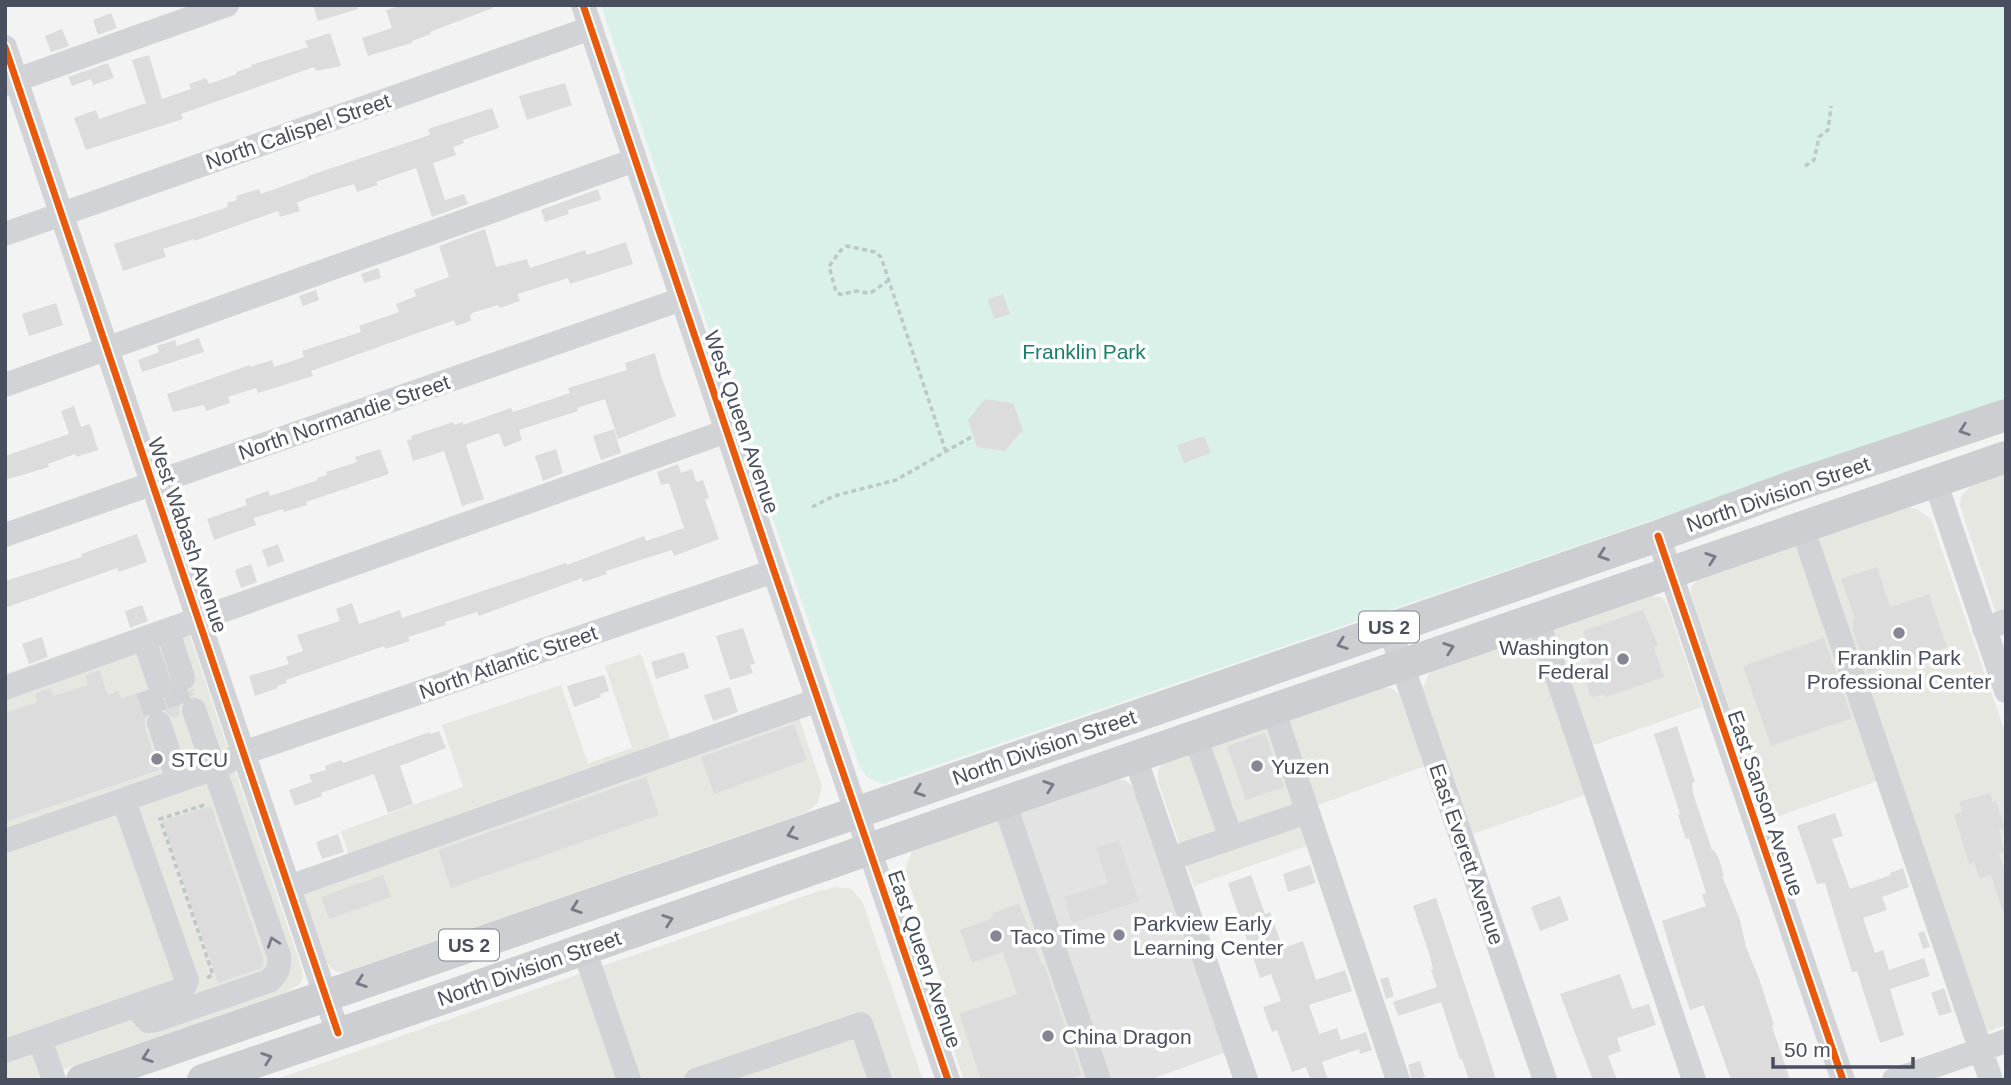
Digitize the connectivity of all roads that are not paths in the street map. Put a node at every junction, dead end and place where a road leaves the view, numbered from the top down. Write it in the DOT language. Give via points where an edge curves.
graph roads {
  1 [pos="227,5"];
  2 [pos="587,17"];
  3 [pos="5,47"];
  4 [pos="11,82"];
  5 [pos="635,160"];
  6 [pos="62,215"];
  7 [pos="5,234"];
  8 [pos="682,299"];
  9 [pos="107,350"];
  10 [pos="5,385"];
  11 [pos="2006,415"];
  12 [pos="726,431"];
  13 [pos="1922,444"];
  14 [pos="2006,457"];
  15 [pos="1935,481"];
  16 [pos="152,483"];
  17 [pos="1802,527"];
  18 [pos="5,536"];
  19 [pos="1658,536"];
  20 [pos="774,571"];
  21 [pos="1669,573"];
  22 [pos="1537,618"];
  23 [pos="198,620"];
  24 [pos="1995,625"];
  25 [pos="1389,627"];
  26 [pos="150,637"];
  27 [pos="1401,664"];
  28 [pos="5,688"];
  29 [pos="2006,691"];
  30 [pos="818,700"];
  31 [pos="1273,709"];
  32 [pos="1195,736"];
  33 [pos="243,753"];
  34 [pos="1135,757"];
  35 [pos="196,775"];
  36 [pos="124,801"];
  37 [pos="1004,802"];
  38 [pos="856,812"];
  39 [pos="1307,812"];
  40 [pos="1231,838"];
  41 [pos="5,841"];
  42 [pos="869,849"];
  43 [pos="1170,859"];
  44 [pos="289,887"];
  45 [pos="584,949"];
  46 [pos="325,995"];
  47 [pos="139,1005"];
  48 [pos="338,1033"];
  49 [pos="40,1039"];
  50 [pos="2006,1041"];
  51 [pos="1980,1050"];
  52 [pos="5,1051"];
  53 [pos="54,1080"];
  54 [pos="82,1080"];
  55 [pos="203,1080"];
  56 [pos="629,1080"];
  57 [pos="696,1080"];
  58 [pos="880,1080"];
  59 [pos="948,1080"];
  60 [pos="1099,1080"];
  61 [pos="1246,1080"];
  62 [pos="1398,1080"];
  63 [pos="1545,1080"];
  64 [pos="1694,1080"];
  65 [pos="1843,1080"];
  66 [pos="1894,1080"];
  67 [pos="1991,1080"];
  1 -- 4 [label="street"];
  2 -- 5 [label="street, West Queen Avenue"];
  2 -- 6 [label="street, North Calispel Street"];
  3 -- 4 [label="street, West Wabash Avenue"];
  4 -- 6 [label="street, West Wabash Avenue"];
  5 -- 8 [label="street, West Queen Avenue"];
  5 -- 9 [label="street"];
  6 -- 7 [label="street, North Calispel Street"];
  6 -- 9 [label="street, West Wabash Avenue"];
  8 -- 12 [label="street, West Queen Avenue"];
  8 -- 16 [label="street, North Normandie Street"];
  9 -- 10 [label="street"];
  9 -- 16 [label="street, West Wabash Avenue"];
  11 -- 13 [label="main road, North Division Street / US 2, one-way"];
  12 -- 20 [label="street, West Queen Avenue"];
  12 -- 23 [label="street"];
  13 -- 15 [label="main road"];
  13 -- 19 [label="main road, North Division Street / US 2"];
  14 -- 15 [label="main road, North Division Street / US 2"];
  15 -- 17 [label="main road, North Division Street / US 2"];
  15 -- 24 [label="street"];
  16 -- 18 [label="street, North Normandie Street"];
  16 -- 23 [label="street, West Wabash Avenue"];
  21 -- 17 [label="main road, North Division Street / US 2, one-way"];
  17 -- 51 [label="street"];
  19 -- 21 [label="street, East Sanson Avenue"];
  19 -- 25 [label="main road, North Division Street / US 2, one-way"];
  20 -- 30 [label="street, West Queen Avenue"];
  20 -- 33 [label="street, North Atlantic Street"];
  21 -- 22 [label="main road, North Division Street / US 2"];
  21 -- 65 [label="street, East Sanson Avenue"];
  27 -- 22 [label="main road, North Division Street / US 2, one-way"];
  22 -- 64 [label="street"];
  23 -- 26 [label="street"];
  23 -- 33 [label="street, West Wabash Avenue"];
  24 -- 29 [label="street"];
  25 -- 27 [label="street, East Everett Avenue"];
  25 -- 38 [label="main road, North Division Street / US 2, one-way"];
  26 -- 26 [label="street" via="166,684"];
  26 -- 28 [label="street"];
  27 -- 31 [label="main road, North Division Street / US 2"];
  27 -- 63 [label="street, East Everett Avenue"];
  30 -- 38 [label="street, West Queen Avenue"];
  30 -- 44 [label="street"];
  31 -- 32 [label="main road, North Division Street / US 2"];
  31 -- 39 [label="street"];
  32 -- 34 [label="main road, North Division Street / US 2"];
  32 -- 40 [label="street"];
  33 -- 35 [label="street, North Atlantic Street"];
  33 -- 44 [label="street, West Wabash Avenue"];
  37 -- 34 [label="main road, North Division Street / US 2, one-way"];
  34 -- 43 [label="street"];
  35 -- 35 [label="street" via="177,716"];
  35 -- 36 [label="street, North Atlantic Street"];
  47 -- 35 [label="street, one-way" via="148,1021 156,1020 269,981 280,966"];
  36 -- 41 [label="street, North Atlantic Street"];
  36 -- 47 [label="street" via="187,981 183,989"];
  37 -- 42 [label="main road, North Division Street / US 2"];
  37 -- 60 [label="street"];
  38 -- 42 [label="street, West Queen Avenue"];
  38 -- 46 [label="main road, North Division Street / US 2, one-way"];
  39 -- 40 [label="street"];
  39 -- 62 [label="street"];
  40 -- 43 [label="street"];
  45 -- 42 [label="main road, North Division Street / US 2, one-way"];
  42 -- 59 [label="street, East Queen Avenue"];
  43 -- 61 [label="street"];
  44 -- 46 [label="street, West Wabash Avenue"];
  45 -- 48 [label="main road, North Division Street / US 2"];
  45 -- 56 [label="street"];
  46 -- 48 [label="street, West Wabash Avenue"];
  46 -- 54 [label="main road, North Division Street / US 2, one-way"];
  47 -- 49 [label="street"];
  55 -- 48 [label="main road, North Division Street / US 2, one-way"];
  49 -- 52 [label="street"];
  49 -- 53 [label="street"];
  50 -- 51 [label="street"];
  51 -- 66 [label="street"];
  51 -- 67 [label="street"];
  57 -- 58 [label="street" via="861,1024"];
}
